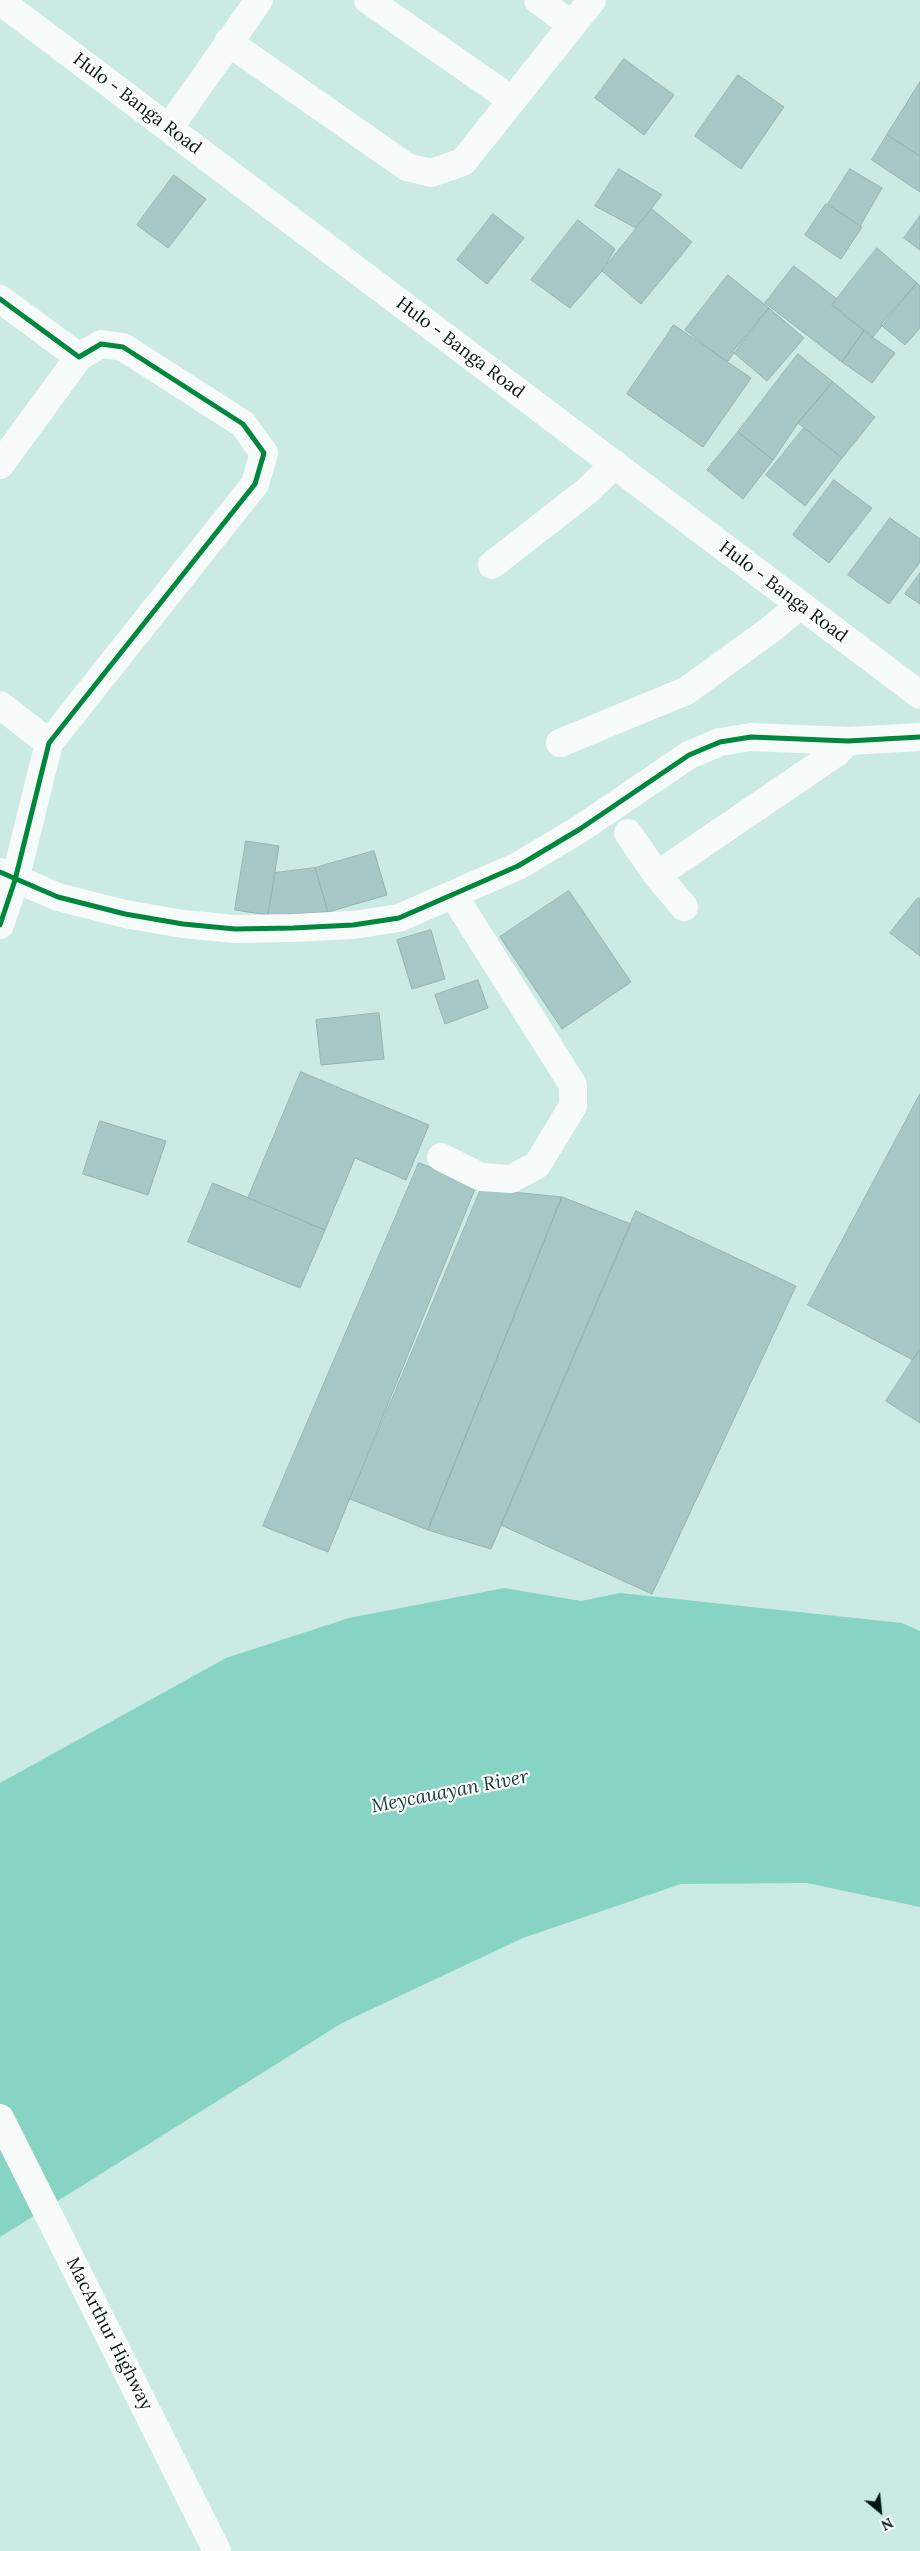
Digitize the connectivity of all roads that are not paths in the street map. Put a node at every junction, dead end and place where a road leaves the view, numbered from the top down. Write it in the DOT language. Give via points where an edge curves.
graph roads {
  1 [pos="259,0"];
  2 [pos="368,0"];
  3 [pos="538,0"];
  4 [pos="592,0"];
  5 [pos="0,1"];
  6 [pos="572,25"];
  7 [pos="228,42"];
  8 [pos="512,100"];
  9 [pos="169,128"];
  10 [pos="0,299"];
  11 [pos="79,356"];
  12 [pos="615,464"];
  13 [pos="0,465"];
  14 [pos="492,565"];
  15 [pos="800,605"];
  16 [pos="920,695"];
  17 [pos="0,705"];
  18 [pos="920,736"];
  19 [pos="848,742"];
  20 [pos="50,743"];
  21 [pos="560,743"];
  22 [pos="628,833"];
  23 [pos="657,875"];
  24 [pos="8,876"];
  25 [pos="454,896"];
  26 [pos="684,908"];
  27 [pos="0,925"];
  28 [pos="441,1157"];
  29 [pos="0,2118"];
  30 [pos="217,2551"];
  1 -- 7 [label="main road"];
  2 -- 8 [label="main road"];
  3 -- 6 [label="main road"];
  4 -- 6 [label="main road"];
  5 -- 9 [label="main road, Hulo - Banga Road"];
  6 -- 8 [label="main road"];
  7 -- 8 [label="main road" via="407,167 431,173 463,162"];
  7 -- 9 [label="main road"];
  9 -- 12 [label="main road, Hulo - Banga Road"];
  10 -- 11 [label="main road"];
  11 -- 13 [label="main road"];
  11 -- 20 [label="main road" via="101,344 123,347 243,424 264,453 255,484"];
  12 -- 14 [label="main road" via="587,491"];
  12 -- 15 [label="main road, Hulo - Banga Road"];
  15 -- 16 [label="main road, Hulo - Banga Road"];
  15 -- 21 [label="main road" via="686,691"];
  17 -- 20 [label="main road"];
  18 -- 19 [label="main road"];
  19 -- 23 [label="main road"];
  19 -- 25 [label="main road" via="751,737 720,742 689,755 580,829 518,866"];
  20 -- 24 [label="main road"];
  22 -- 23 [label="main road"];
  23 -- 26 [label="main road"];
  24 -- 25 [label="main road" via="58,897 125,914 235,929 336,926 390,920"];
  24 -- 27 [label="main road"];
  25 -- 28 [label="main road" via="573,1085 573,1106 537,1165 511,1178 481,1177"];
  29 -- 30 [label="main road, MacArthur Highway"];
}
